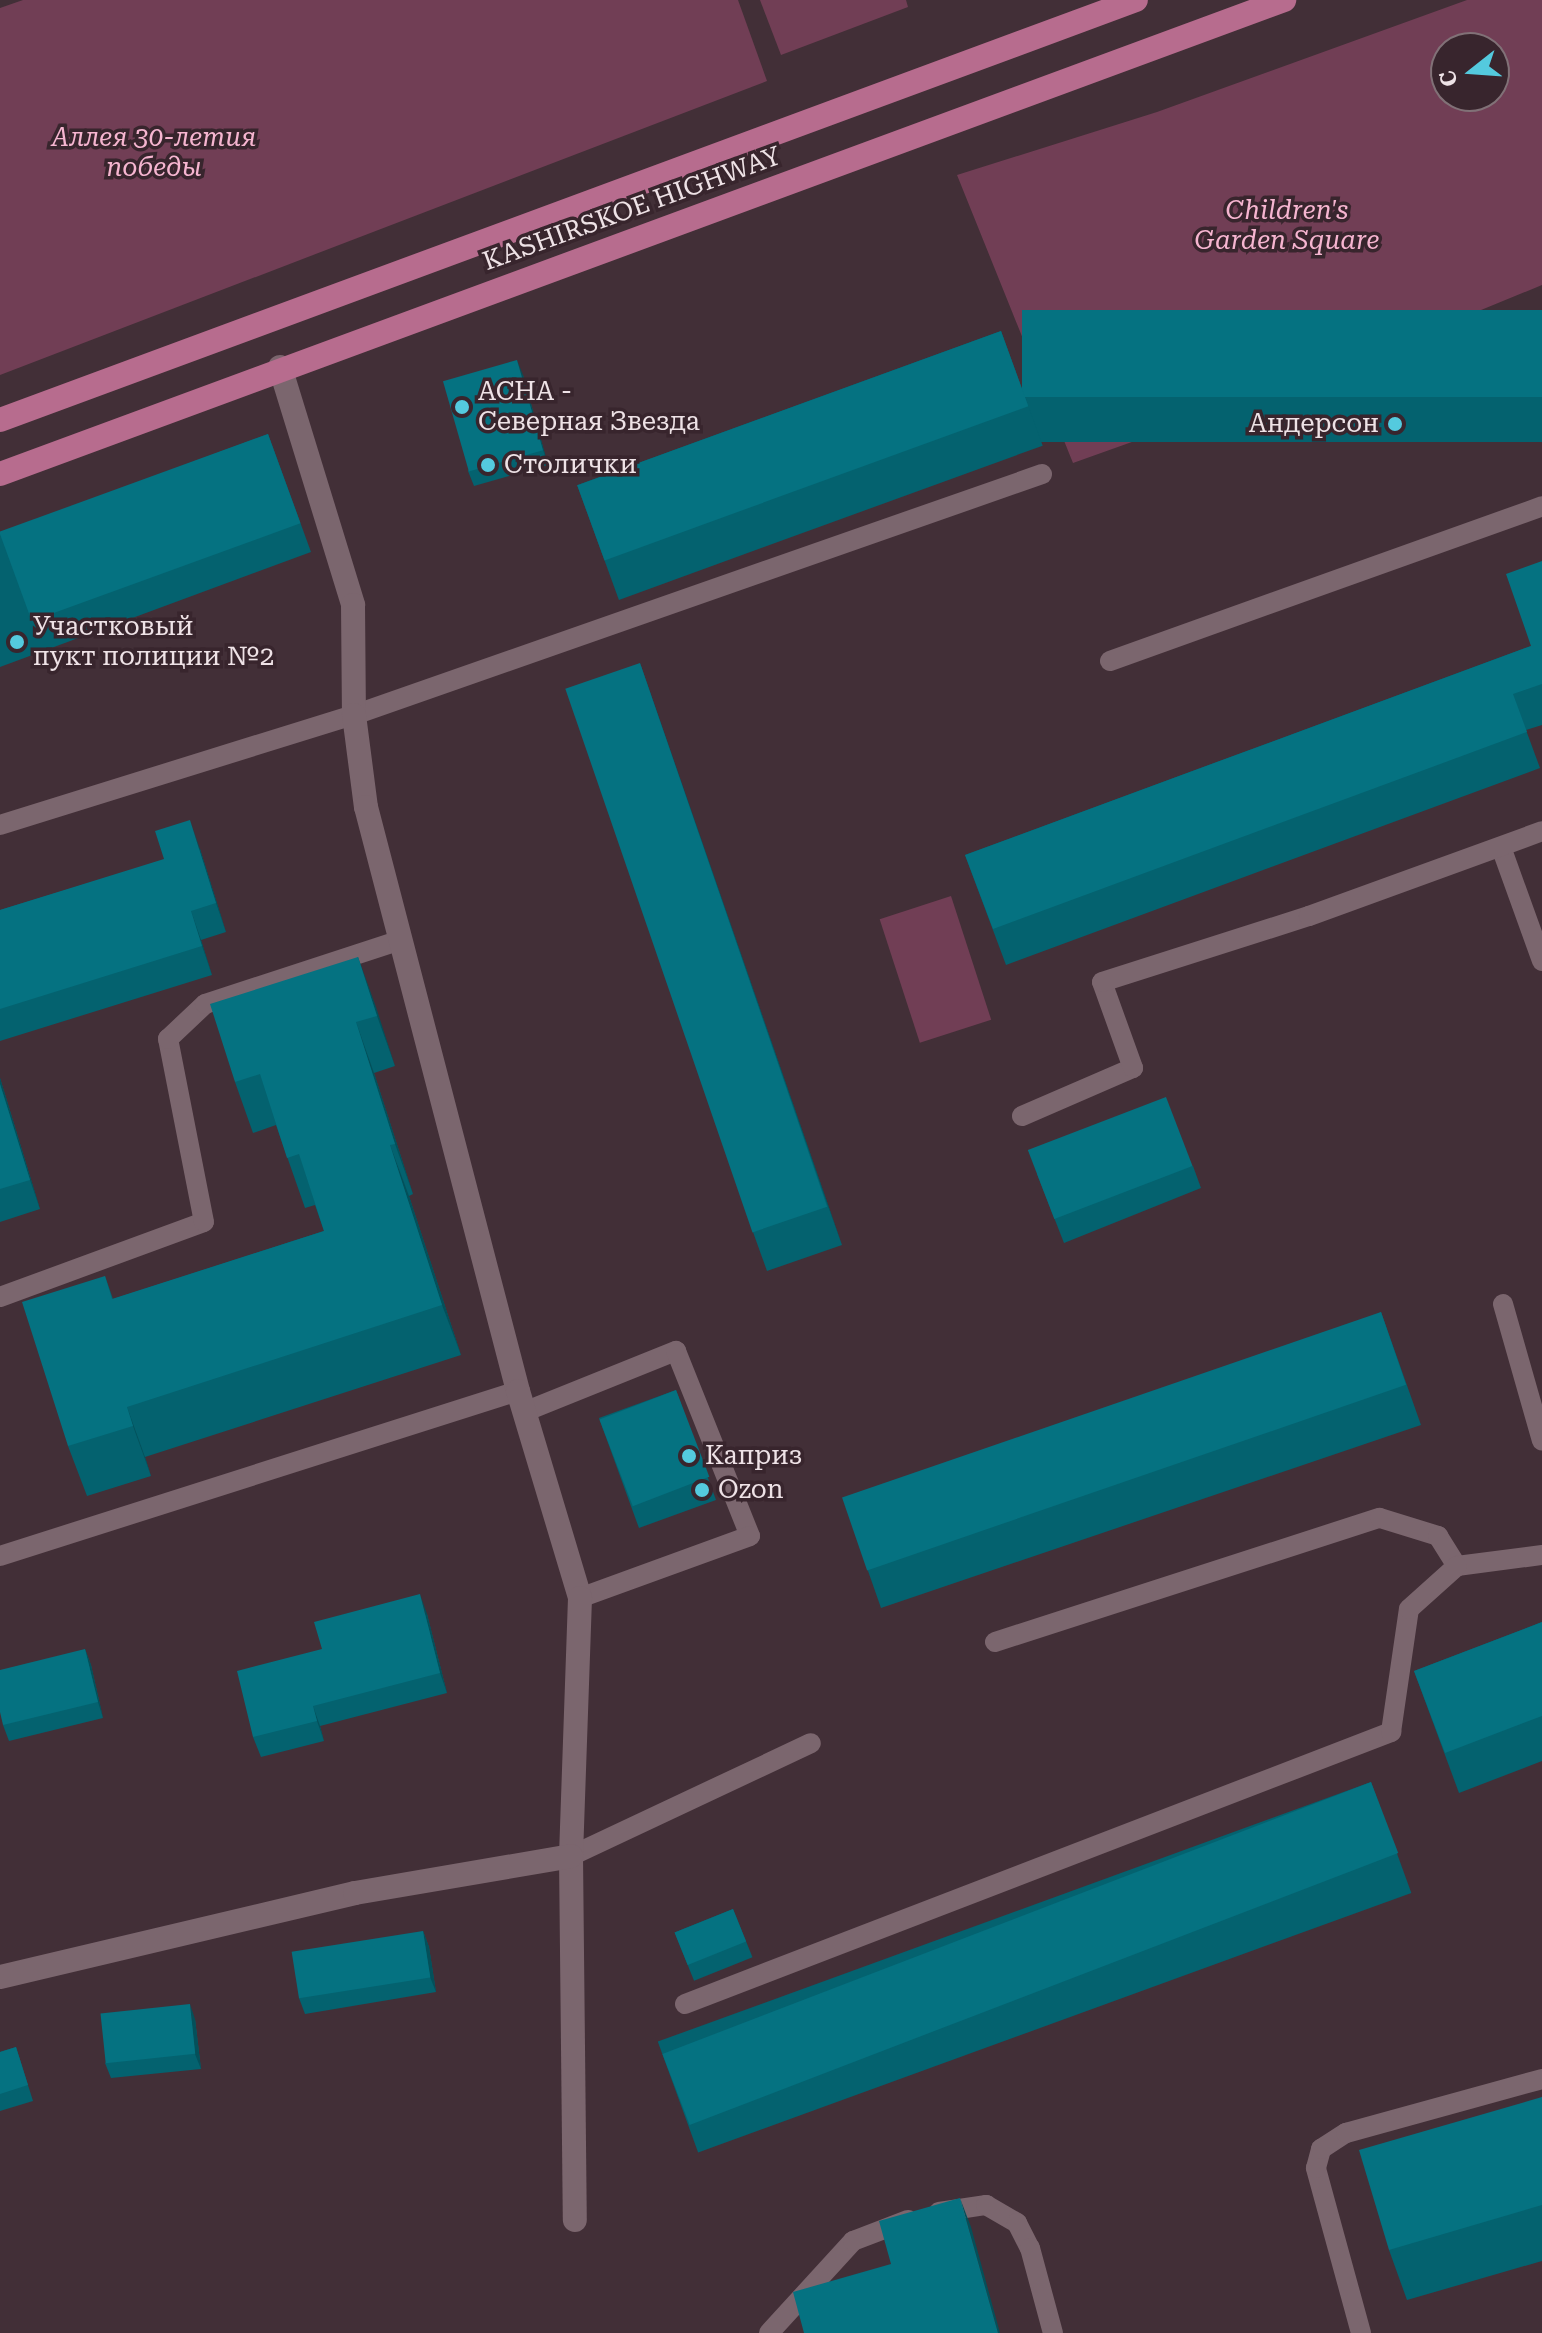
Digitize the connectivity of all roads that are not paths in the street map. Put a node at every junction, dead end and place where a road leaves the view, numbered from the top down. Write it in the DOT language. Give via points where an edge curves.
graph roads {
  1 [pos="1136,0"];
  2 [pos="1284,0"];
  3 [pos="280,367"];
  4 [pos="0,420"];
  5 [pos="0,474"];
  6 [pos="1042,474"];
  7 [pos="1542,506"];
  8 [pos="1110,661"];
  9 [pos="354,715"];
  10 [pos="0,825"];
  11 [pos="1542,831"];
  12 [pos="1501,847"];
  13 [pos="401,940"];
  14 [pos="1542,961"];
  15 [pos="1022,1116"];
  16 [pos="0,1297"];
  17 [pos="1503,1304"];
  18 [pos="521,1402"];
  19 [pos="1542,1441"];
  20 [pos="1542,1555"];
  21 [pos="0,1556"];
  22 [pos="1457,1566"];
  23 [pos="580,1598"];
  24 [pos="995,1642"];
  25 [pos="811,1743"];
  26 [pos="571,1856"];
  27 [pos="0,1977"];
  28 [pos="685,2004"];
  29 [pos="1542,2079"];
  30 [pos="575,2220"];
  31 [pos="769,2333"];
  32 [pos="1053,2333"];
  33 [pos="1361,2333"];
  1 -- 4 [label="main road, KASHIRSKOE HIGHWAY"];
  2 -- 3 [label="main road, KASHIRSKOE HIGHWAY"];
  3 -- 5 [label="main road, KASHIRSKOE HIGHWAY"];
  3 -- 9 [label="street" via="353,605"];
  6 -- 9 [label="lane"];
  7 -- 8 [label="lane"];
  9 -- 10 [label="lane"];
  9 -- 13 [label="street" via="366,807"];
  11 -- 12 [label="lane"];
  12 -- 14 [label="lane"];
  12 -- 15 [label="lane" via="1102,982 1133,1068"];
  13 -- 16 [label="lane" via="205,1004 168,1039 204,1222"];
  13 -- 18 [label="street"];
  17 -- 19 [label="lane"];
  18 -- 21 [label="lane"];
  18 -- 23 [label="street"];
  18 -- 23 [label="lane" via="676,1351 750,1536"];
  20 -- 22 [label="lane"];
  22 -- 24 [label="lane" via="1438,1536 1380,1518"];
  22 -- 28 [label="lane" via="1409,1609 1391,1732"];
  23 -- 26 [label="street"];
  25 -- 26 [label="lane"];
  26 -- 27 [label="street" via="377,1889"];
  26 -- 30 [label="street"];
  29 -- 33 [label="lane" via="1346,2133 1321,2149 1316,2168"];
  31 -- 32 [label="lane" via="861,2236 976,2204 1006,2213 1024,2234"];
}
